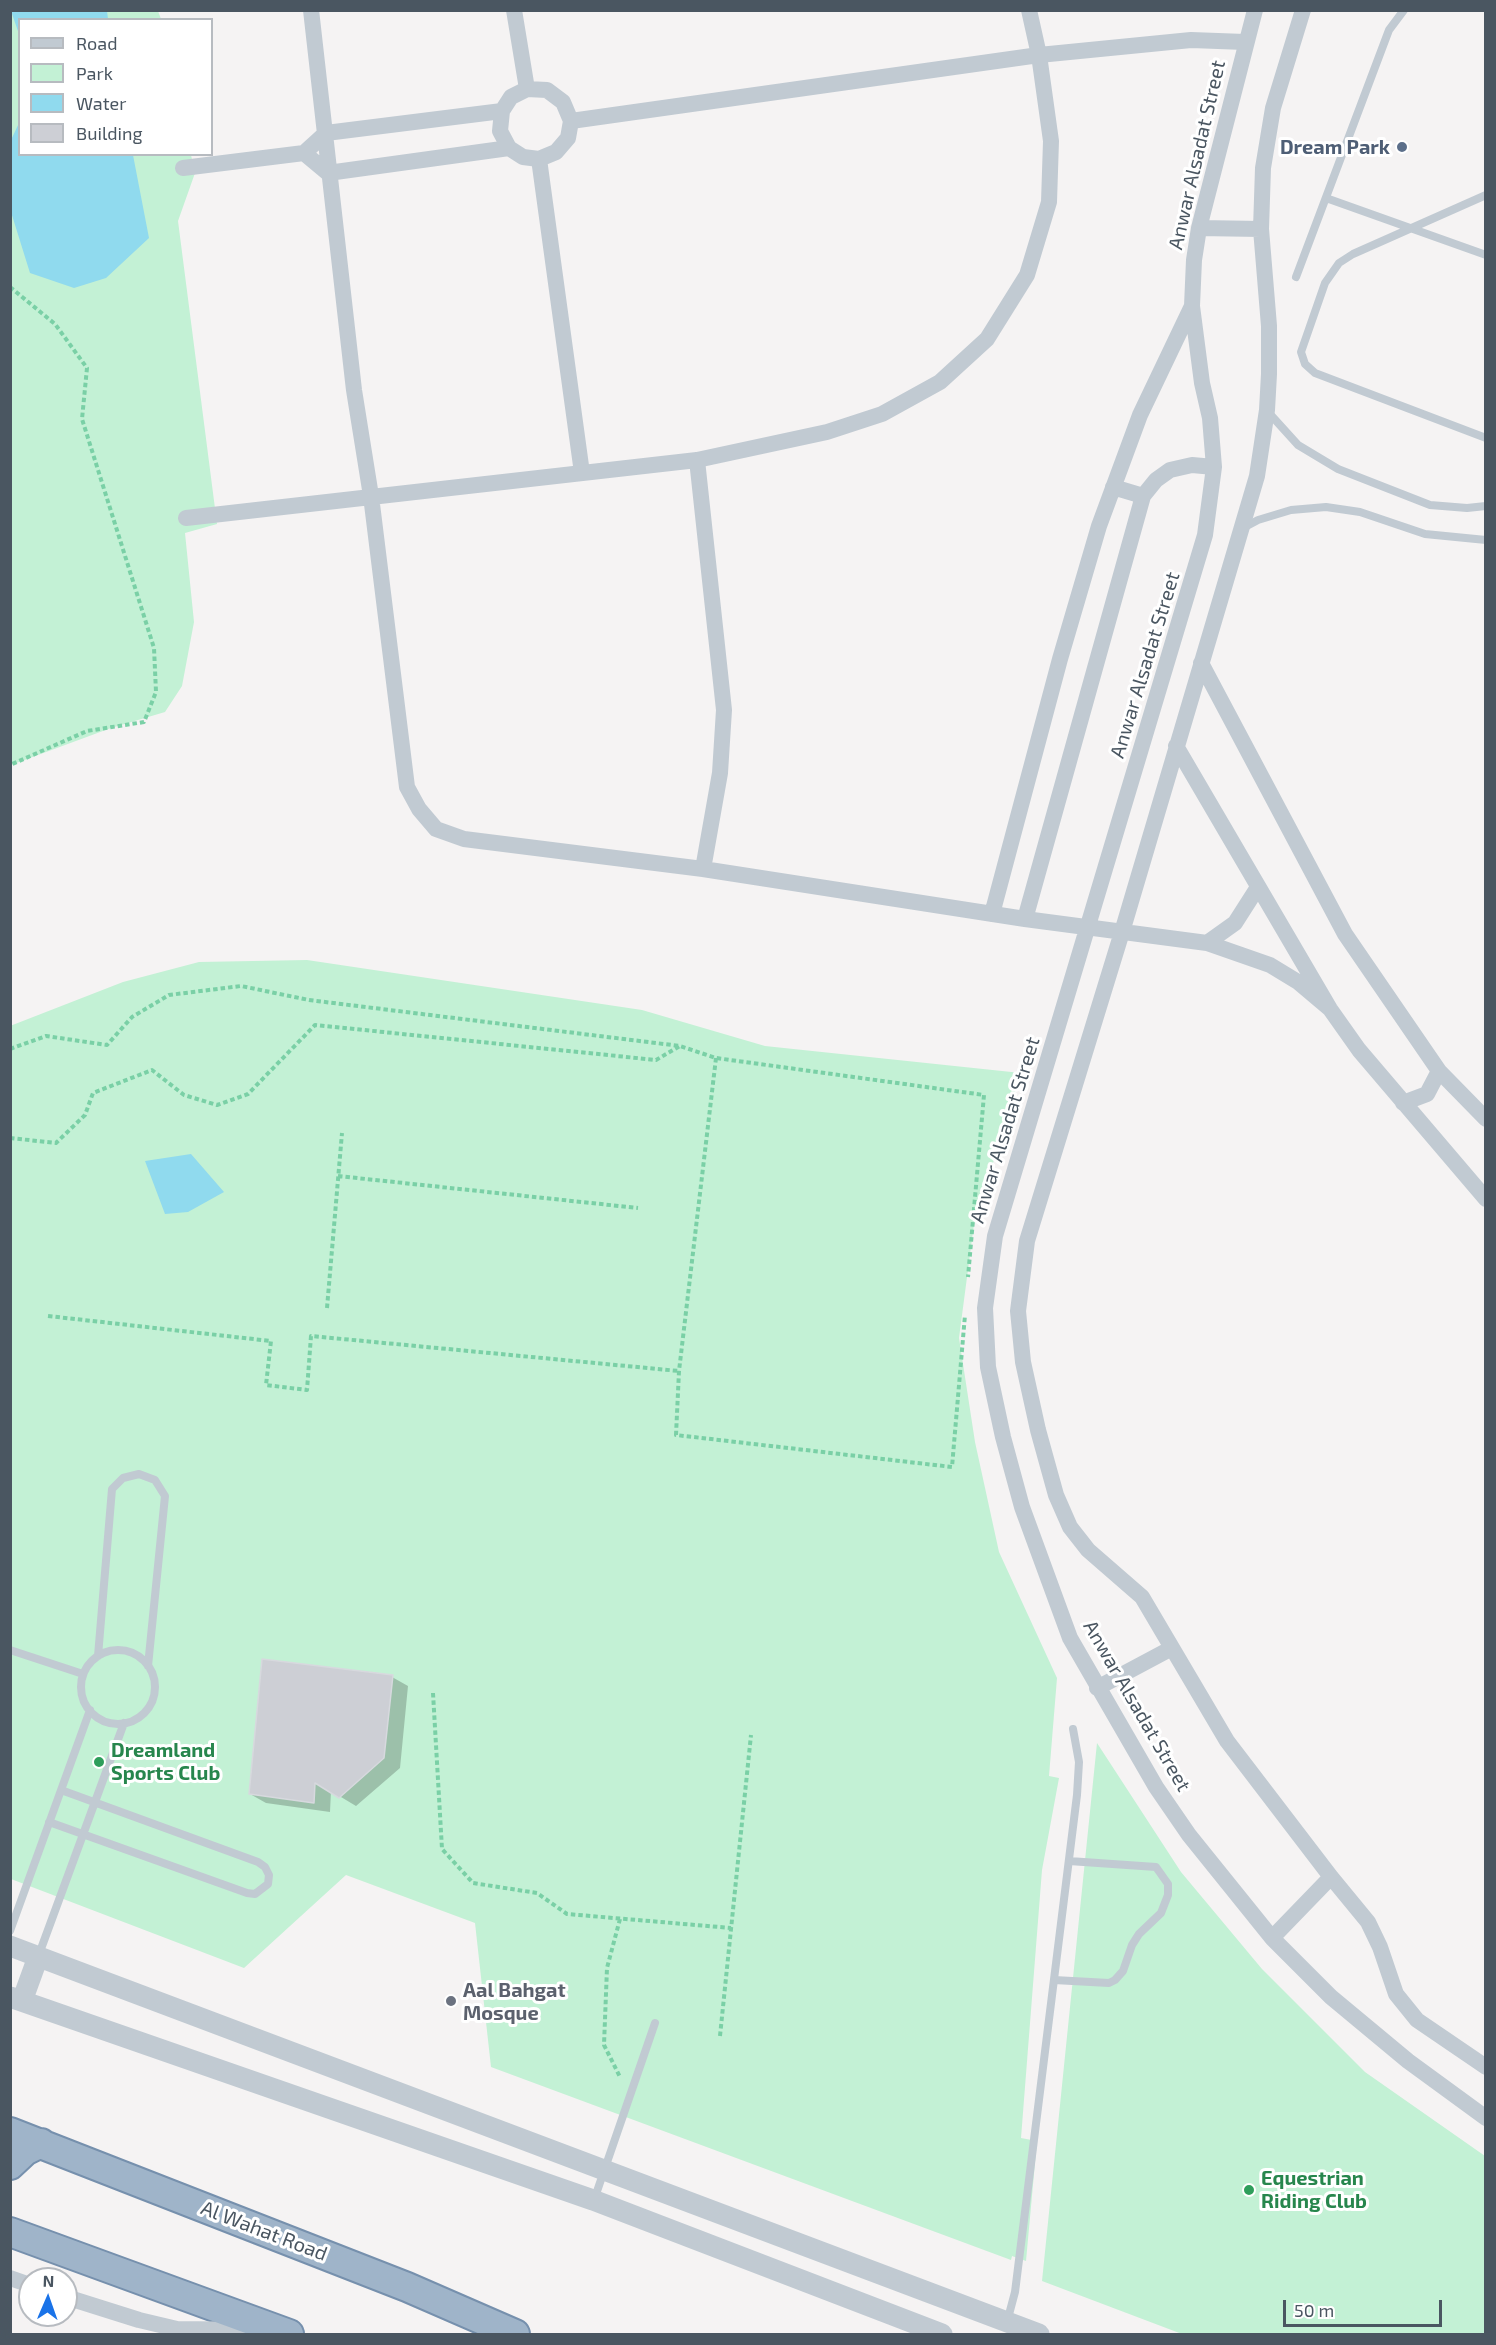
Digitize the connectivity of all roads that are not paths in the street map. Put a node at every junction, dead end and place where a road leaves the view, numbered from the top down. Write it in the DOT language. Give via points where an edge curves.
graph roads {
  1 [pos="311,10"];
  2 [pos="514,10"];
  3 [pos="1029,10"];
  4 [pos="1255,10"];
  5 [pos="1303,10"];
  6 [pos="1404,10"];
  7 [pos="1245,42"];
  8 [pos="1039,55"];
  9 [pos="527,89"];
  10 [pos="502,111"];
  11 [pos="571,121"];
  12 [pos="326,133"];
  13 [pos="509,148"];
  14 [pos="304,153"];
  15 [pos="539,159"];
  16 [pos="183,168"];
  17 [pos="328,173"];
  18 [pos="1485,195"];
  19 [pos="1326,198"];
  20 [pos="1199,228"];
  21 [pos="1410,228"];
  22 [pos="1261,230"];
  23 [pos="1485,255"];
  24 [pos="1296,277"];
  25 [pos="1192,306"];
  26 [pos="1267,410"];
  27 [pos="1485,438"];
  28 [pos="697,460"];
  29 [pos="1214,467"];
  30 [pos="582,473"];
  31 [pos="1113,487"];
  32 [pos="371,496"];
  33 [pos="1143,496"];
  34 [pos="1485,506"];
  35 [pos="186,518"];
  36 [pos="1243,529"];
  37 [pos="1485,540"];
  38 [pos="1201,663"];
  39 [pos="1176,746"];
  40 [pos="703,869"];
  41 [pos="1258,887"];
  42 [pos="992,914"];
  43 [pos="1025,919"];
  44 [pos="1089,927"];
  45 [pos="1122,932"];
  46 [pos="1207,942"];
  47 [pos="1330,1009"];
  48 [pos="1439,1071"];
  49 [pos="1403,1103"];
  50 [pos="1485,1119"];
  51 [pos="1485,1199"];
  52 [pos="1172,1648"];
  53 [pos="10,1650"];
  54 [pos="98,1656"];
  55 [pos="148,1666"];
  56 [pos="83,1674"];
  57 [pos="1097,1688"];
  58 [pos="90,1710"];
  59 [pos="124,1723"];
  60 [pos="1073,1729"];
  61 [pos="61,1790"];
  62 [pos="95,1803"];
  63 [pos="49,1822"];
  64 [pos="83,1834"];
  65 [pos="1069,1861"];
  66 [pos="1330,1877"];
  67 [pos="10,1930"];
  68 [pos="1272,1938"];
  69 [pos="10,1947"];
  70 [pos="38,1957"];
  71 [pos="1054,1980"];
  72 [pos="16,1999"];
  73 [pos="655,2023"];
  74 [pos="1485,2067"];
  75 [pos="1485,2118"];
  76 [pos="10,2132"];
  77 [pos="41,2143"];
  78 [pos="10,2165"];
  79 [pos="604,2169"];
  80 [pos="593,2200"];
  81 [pos="10,2232"];
  82 [pos="78,2301"];
  83 [pos="1007,2322"];
  84 [pos="282,2332"];
  85 [pos="515,2334"];
  86 [pos="942,2334"];
  87 [pos="1039,2334"];
  1 -- 12 [label="street"];
  2 -- 9 [label="street"];
  3 -- 8 [label="street"];
  4 -- 7 [label="street, Anwar Alsadat Street"];
  5 -- 22 [label="street" via="1267,138"];
  6 -- 19 [label="lane" via="1389,30"];
  7 -- 8 [label="street" via="1191,40"];
  7 -- 20 [label="street, Anwar Alsadat Street"];
  8 -- 11 [label="street"];
  8 -- 28 [label="street" via="1051,141 1049,202 1027,275 987,339 940,382 882,414 827,432"];
  9 -- 10 [label="street" via="512,97"];
  9 -- 11 [label="street" via="547,90 563,102"];
  10 -- 12 [label="street"];
  10 -- 13 [label="street" via="500,131"];
  11 -- 15 [label="street" via="568,138 556,153"];
  12 -- 14 [label="street"];
  12 -- 17 [label="street"];
  13 -- 15 [label="street" via="523,157"];
  13 -- 17 [label="street"];
  14 -- 16 [label="street"];
  14 -- 17 [label="street"];
  15 -- 30 [label="street"];
  17 -- 32 [label="street"];
  18 -- 21 [label="lane"];
  19 -- 21 [label="lane"];
  19 -- 24 [label="lane"];
  20 -- 22 [label="street"];
  20 -- 25 [label="street, Anwar Alsadat Street"];
  21 -- 23 [label="lane"];
  21 -- 27 [label="lane" via="1345,258 1333,269 1303,345 1302,358 1315,373"];
  22 -- 26 [label="street" via="1269,326"];
  25 -- 29 [label="street, Anwar Alsadat Street"];
  25 -- 31 [label="street" via="1140,415"];
  26 -- 34 [label="lane" via="1298,445 1338,470 1430,505"];
  26 -- 36 [label="street" via="1257,476"];
  28 -- 30 [label="street"];
  28 -- 40 [label="street" via="724,710 720,773"];
  29 -- 33 [label="street" via="1192,465 1170,470 1155,480"];
  29 -- 44 [label="street, Anwar Alsadat Street" via="1205,535"];
  30 -- 32 [label="street"];
  31 -- 33 [label="street"];
  31 -- 42 [label="street" via="1077,598"];
  32 -- 35 [label="street"];
  32 -- 40 [label="street" via="407,788 436,829 465,839"];
  33 -- 43 [label="street"];
  36 -- 37 [label="lane" via="1292,510 1326,507 1360,512 1425,534"];
  36 -- 38 [label="street"];
  38 -- 39 [label="street"];
  38 -- 48 [label="street" via="1345,934"];
  39 -- 41 [label="street"];
  39 -- 45 [label="street"];
  40 -- 42 [label="street"];
  41 -- 46 [label="street" via="1234,923"];
  41 -- 47 [label="street"];
  42 -- 43 [label="street"];
  43 -- 44 [label="street"];
  44 -- 45 [label="street"];
  44 -- 57 [label="street, Anwar Alsadat Street" via="995,1236 985,1308 988,1367 1022,1507 1070,1638"];
  45 -- 46 [label="street"];
  45 -- 52 [label="street" via="1026,1241 1018,1311 1023,1362 1038,1430 1065,1516 1088,1550 1142,1597"];
  46 -- 47 [label="street" via="1270,965"];
  47 -- 49 [label="street"];
  48 -- 49 [label="street" via="1427,1094"];
  48 -- 50 [label="street"];
  49 -- 51 [label="street"];
  52 -- 57 [label="street"];
  52 -- 66 [label="street" via="1227,1741"];
  53 -- 56 [label="lane"];
  54 -- 55 [label="lane" via="120,1650 141,1658"];
  54 -- 55 [label="lane" via="112,1489 123,1478 139,1474 155,1480 165,1496"];
  54 -- 56 [label="lane"];
  55 -- 59 [label="lane" via="155,1686 150,1706"];
  56 -- 58 [label="lane" via="81,1693"];
  57 -- 68 [label="street, Anwar Alsadat Street" via="1156,1787"];
  58 -- 59 [label="lane" via="105,1721"];
  58 -- 61 [label="lane"];
  59 -- 62 [label="lane"];
  60 -- 65 [label="lane" via="1079,1762"];
  61 -- 62 [label="lane"];
  61 -- 63 [label="lane"];
  62 -- 64 [label="lane"];
  62 -- 64 [label="lane" via="258,1862 269,1875 268,1884 263,1891 247,1893"];
  63 -- 64 [label="lane"];
  63 -- 67 [label="lane"];
  64 -- 70 [label="lane"];
  65 -- 71 [label="lane"];
  65 -- 71 [label="lane" via="1156,1868 1168,1884 1168,1895 1161,1913 1132,1945 1123,1971 1115,1980"];
  66 -- 68 [label="street"];
  66 -- 74 [label="street" via="1368,1922 1396,1994 1417,2020"];
  68 -- 75 [label="street, Anwar Alsadat Street" via="1362,2025"];
  69 -- 70 [label="street"];
  70 -- 72 [label="street"];
  70 -- 79 [label="street"];
  71 -- 83 [label="lane" via="1016,2292"];
  72 -- 80 [label="street"];
  73 -- 79 [label="lane"];
  76 -- 77 [label="highway, Al Wahat Road"];
  77 -- 78 [label="highway"];
  77 -- 85 [label="highway, Al Wahat Road" via="407,2287"];
  79 -- 80 [label="lane"];
  79 -- 83 [label="street"];
  80 -- 86 [label="street"];
  81 -- 84 [label="highway"];
  82 -- 84 [label="street" via="177,2330"];
  83 -- 87 [label="street"];
}
